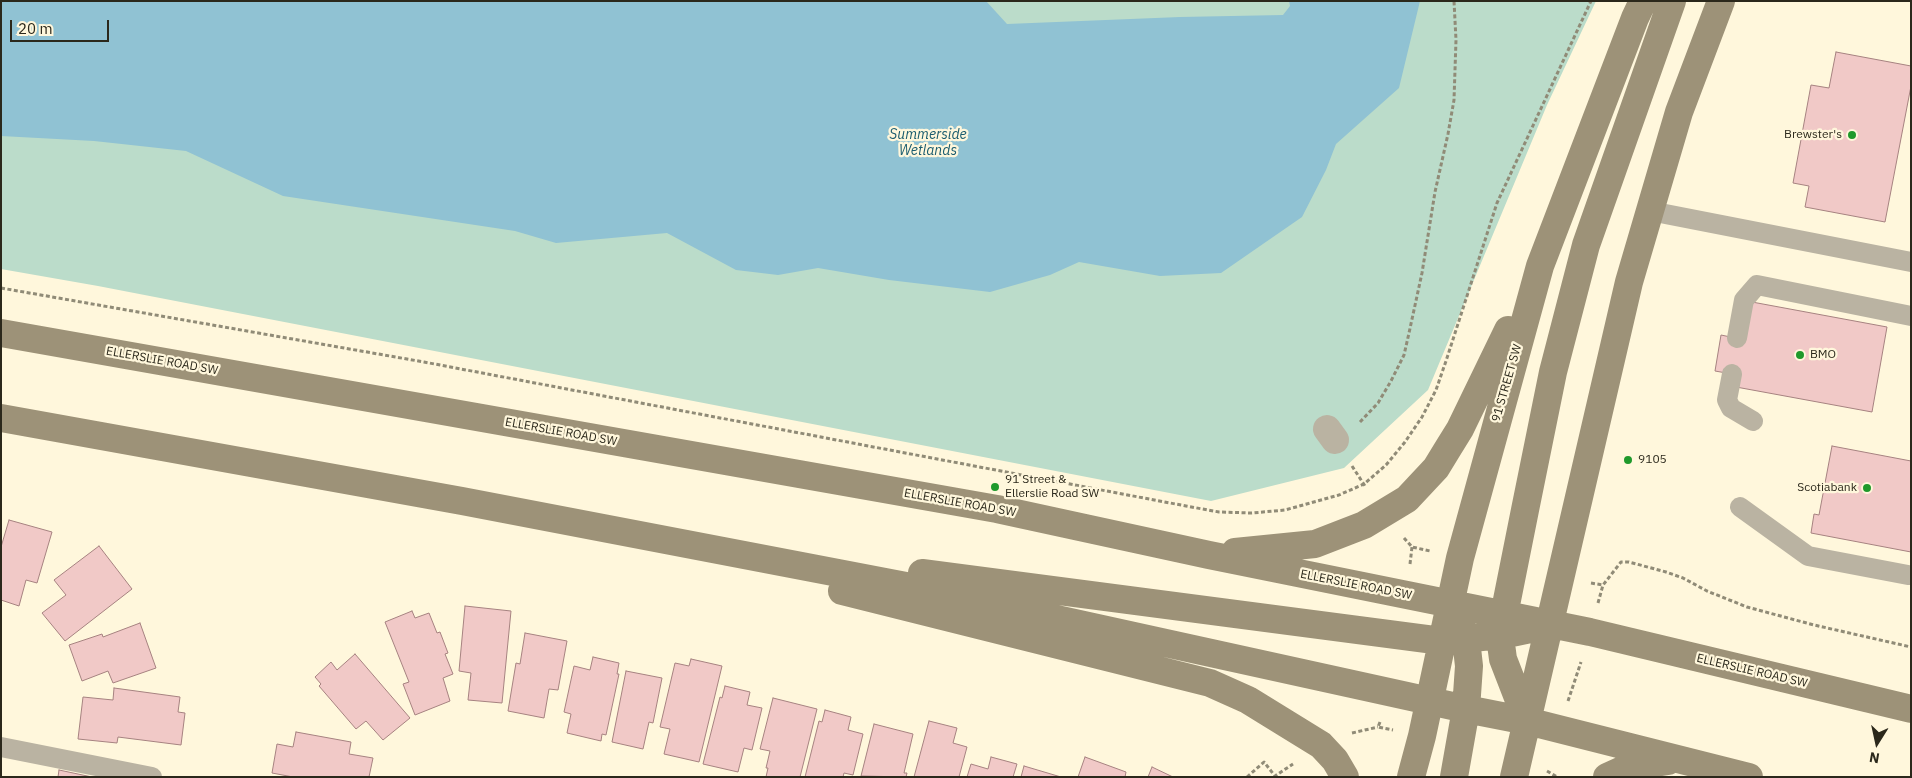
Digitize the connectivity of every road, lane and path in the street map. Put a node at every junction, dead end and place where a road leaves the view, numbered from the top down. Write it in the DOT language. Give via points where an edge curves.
graph roads {
  1 [pos="1454,1"];
  2 [pos="1592,1"];
  3 [pos="1643,1"];
  4 [pos="1672,1"];
  5 [pos="1721,1"];
  6 [pos="1650,211"];
  7 [pos="1911,262"];
  8 [pos="1540,266"];
  9 [pos="1,288"];
  10 [pos="1911,316"];
  11 [pos="1,332"];
  12 [pos="1737,338"];
  13 [pos="1732,374"];
  14 [pos="1,418"];
  15 [pos="1754,421"];
  16 [pos="1340,431"];
  17 [pos="1740,508"];
  18 [pos="598,528"];
  19 [pos="1439,553"];
  20 [pos="1209,555"];
  21 [pos="1410,565"];
  22 [pos="1908,575"];
  23 [pos="1451,604"];
  24 [pos="1503,625"];
  25 [pos="1550,625"];
  26 [pos="1590,632"];
  27 [pos="1454,640"];
  28 [pos="1911,647"];
  29 [pos="1429,701"];
  30 [pos="1911,709"];
  31 [pos="1466,710"];
  32 [pos="1381,718"];
  33 [pos="1527,721"];
  34 [pos="1378,727"];
  35 [pos="1390,729"];
  36 [pos="1559,729"];
  37 [pos="1346,735"];
  38 [pos="1,747"];
  39 [pos="1682,759"];
  40 [pos="1297,761"];
  41 [pos="1550,771"];
  42 [pos="1275,776"];
  43 [pos="152,777"];
  44 [pos="1247,777"];
  45 [pos="1345,777"];
  46 [pos="1411,777"];
  47 [pos="1454,777"];
  48 [pos="1514,777"];
  49 [pos="1557,777"];
  50 [pos="1607,777"];
  51 [pos="1749,777"];
  1 -- 16 [label="path" via="1454,100 1404,354 1378,403"];
  2 -- 9 [label="path" via="1497,203 1446,362 1422,417 1386,464 1364,484 1284,510 1219,512 424,362"];
  3 -- 8 [label="main road, 91 STREET SW"];
  4 -- 24 [label="main road" via="1586,245 1553,372"];
  5 -- 6 [label="main road" via="1679,112"];
  6 -- 7 [label="lane"];
  6 -- 25 [label="main road" via="1626,292"];
  8 -- 20 [label="main road" via="1460,429 1436,468 1407,499 1364,524 1315,544"];
  8 -- 23 [label="main road, 91 STREET SW" via="1488,451"];
  10 -- 12 [label="lane" via="1757,285 1744,300"];
  11 -- 20 [label="main road, ELLERSLIE ROAD SW" via="997,509"];
  13 -- 15 [label="lane" via="1727,400 1731,408"];
  14 -- 18 [label="main road"];
  17 -- 22 [label="lane" via="1808,556"];
  18 -- 27 [label="main road" via="943,576"];
  18 -- 29 [label="main road" via="906,586"];
  18 -- 45 [label="main road" via="1210,683 1248,700 1321,746"];
  19 -- 21 [label="path" via="1412,548"];
  20 -- 23 [label="main road, ELLERSLIE ROAD SW"];
  23 -- 24 [label="main road, ELLERSLIE ROAD SW"];
  23 -- 27 [label="main road, 91 STREET SW"];
  24 -- 25 [label="main road, ELLERSLIE ROAD SW"];
  24 -- 27 [label="main road"];
  24 -- 33 [label="main road" via="1503,659"];
  25 -- 26 [label="main road, ELLERSLIE ROAD SW"];
  25 -- 33 [label="main road"];
  26 -- 28 [label="path" via="1603,585 1621,562 1629,562 1683,578 1747,607"];
  26 -- 30 [label="main road, ELLERSLIE ROAD SW"];
  26 -- 36 [label="path"];
  27 -- 29 [label="main road, 91 STREET SW"];
  27 -- 31 [label="main road" via="1469,666"];
  29 -- 31 [label="main road"];
  29 -- 46 [label="main road, 91 STREET SW"];
  31 -- 33 [label="main road"];
  31 -- 47 [label="main road"];
  32 -- 34 [label="path"];
  33 -- 36 [label="main road"];
  33 -- 48 [label="main road"];
  34 -- 35 [label="path"];
  34 -- 37 [label="path"];
  36 -- 39 [label="main road"];
  38 -- 43 [label="lane"];
  39 -- 50 [label="main road" via="1629,766"];
  39 -- 51 [label="main road"];
  40 -- 42 [label="path"];
  41 -- 49 [label="path"];
  42 -- 44 [label="path" via="1264,762"];
}
